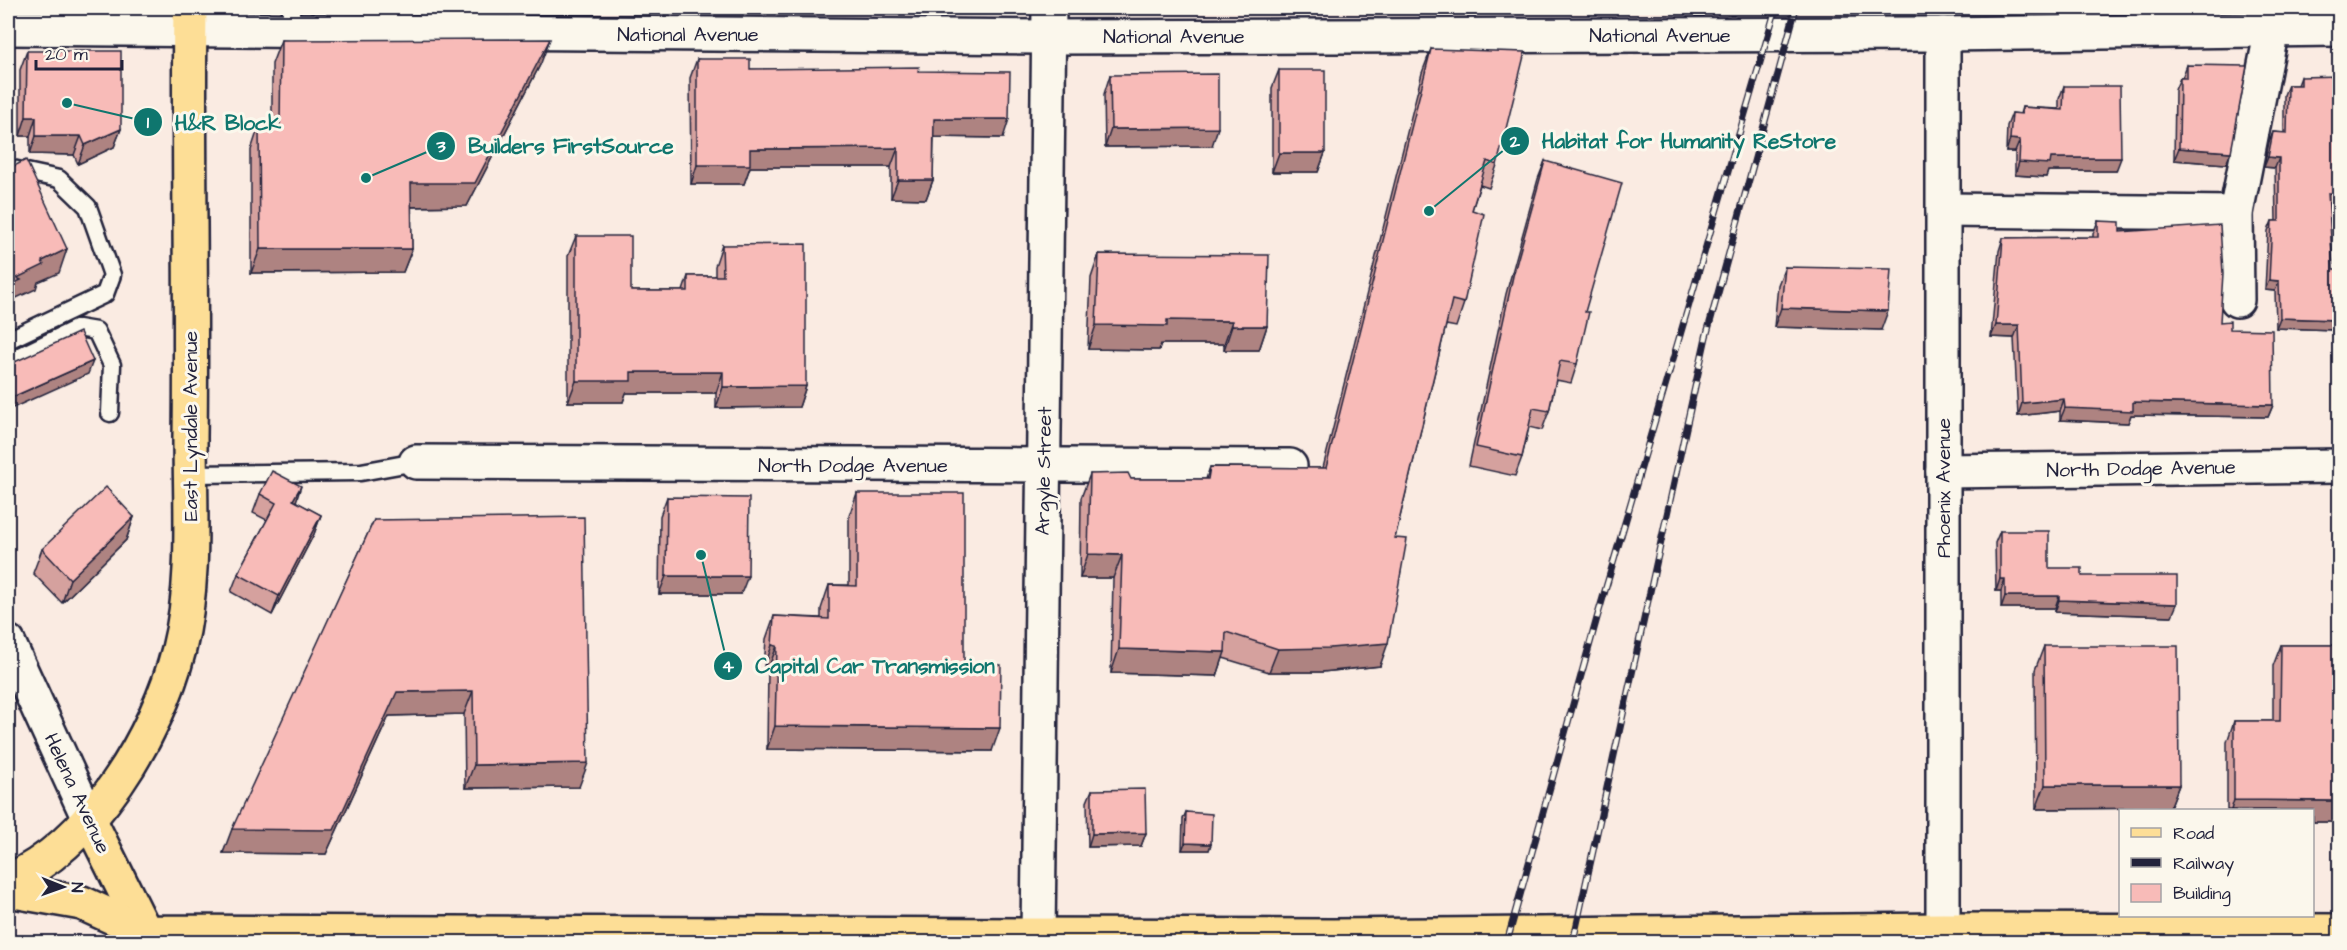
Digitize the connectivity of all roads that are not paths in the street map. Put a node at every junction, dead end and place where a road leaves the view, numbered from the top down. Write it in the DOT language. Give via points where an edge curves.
graph roads {
  1 [pos="180,18"];
  2 [pos="291,18"];
  3 [pos="1049,22"];
  4 [pos="8,28"];
  5 [pos="2272,29"];
  6 [pos="2340,29"];
  7 [pos="1943,34"];
  8 [pos="8,168"];
  9 [pos="1943,210"];
  10 [pos="2236,213"];
  11 [pos="2237,300"];
  12 [pos="8,340"];
  13 [pos="8,362"];
  14 [pos="110,413"];
  15 [pos="416,462"];
  16 [pos="1043,466"];
  17 [pos="1290,466"];
  18 [pos="2340,466"];
  19 [pos="1942,471"];
  20 [pos="190,474"];
  21 [pos="8,642"];
  22 [pos="90,819"];
  23 [pos="8,881"];
  24 [pos="8,890"];
  25 [pos="2340,931"];
  26 [pos="1038,935"];
  27 [pos="1943,936"];
  28 [pos="2179,936"];
  29 [pos="437,938"];
  30 [pos="140,939"];
  31 [pos="939,939"];
  1 -- 2 [label="street, National Avenue"];
  1 -- 4 [label="street, National Avenue"];
  1 -- 20 [label="main road, East Lyndale Avenue"];
  2 -- 3 [label="street, National Avenue"];
  3 -- 7 [label="street, National Avenue"];
  3 -- 16 [label="street, Argyle Street"];
  5 -- 6 [label="street, National Avenue"];
  5 -- 7 [label="street, National Avenue"];
  5 -- 10 [label="street"];
  7 -- 9 [label="street, Phoenix Avenue"];
  8 -- 12 [label="lane" via="59,179 88,207 112,275 105,294"];
  9 -- 10 [label="street"];
  9 -- 19 [label="street, Phoenix Avenue"];
  10 -- 11 [label="street"];
  13 -- 14 [label="lane" via="78,328 96,331 112,365"];
  15 -- 16 [label="street, North Dodge Avenue"];
  15 -- 20 [label="lane" via="361,472"];
  16 -- 17 [label="street, North Dodge Avenue"];
  16 -- 26 [label="street, Argyle Street"];
  18 -- 19 [label="street, North Dodge Avenue"];
  19 -- 27 [label="street, Phoenix Avenue"];
  20 -- 22 [label="main road, East Lyndale Avenue" via="188,606 178,651 152,720 107,801"];
  21 -- 22 [label="street, Helena Avenue"];
  22 -- 23 [label="main road, East Lyndale Avenue" via="57,852"];
  22 -- 30 [label="main road, Helena Avenue"];
  24 -- 30 [label="main road" via="82,903"];
  25 -- 28 [label="main road"];
  26 -- 27 [label="main road"];
  26 -- 31 [label="main road"];
  27 -- 28 [label="main road"];
  29 -- 30 [label="main road"];
  29 -- 31 [label="main road"];
}
